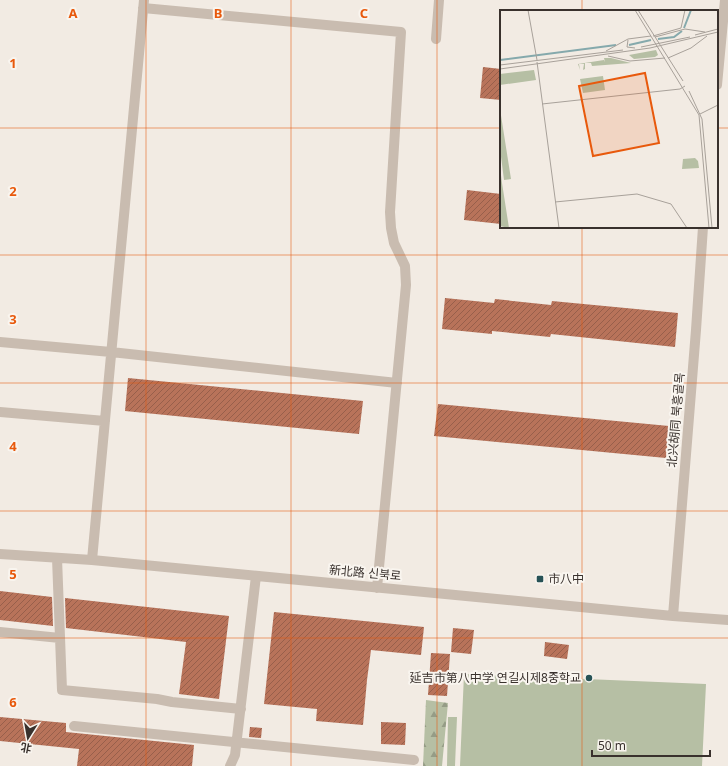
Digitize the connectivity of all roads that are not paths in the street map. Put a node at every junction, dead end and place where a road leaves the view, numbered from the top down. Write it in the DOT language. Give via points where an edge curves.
graph roads {
  1 [pos="439,0"];
  2 [pos="725,0"];
  3 [pos="143,4"];
  4 [pos="436,39"];
  5 [pos="718,74"];
  6 [pos="703,228"];
  7 [pos="0,342"];
  8 [pos="111,352"];
  9 [pos="397,383"];
  10 [pos="0,412"];
  11 [pos="105,421"];
  12 [pos="0,554"];
  13 [pos="57,558"];
  14 [pos="92,560"];
  15 [pos="256,576"];
  16 [pos="377,588"];
  17 [pos="673,616"];
  18 [pos="728,620"];
  19 [pos="0,632"];
  20 [pos="60,638"];
  21 [pos="241,709"];
  22 [pos="74,726"];
  23 [pos="237,742"];
  24 [pos="414,760"];
  25 [pos="230,766"];
  1 -- 4 [label="street"];
  2 -- 5 [label="street"];
  3 -- 8 [label="street"];
  3 -- 9 [label="street" via="401,32 390,212 394,243 405,266 406,285"];
  6 -- 17 [label="street, 北兴胡同 북흥골목"];
  7 -- 8 [label="street"];
  8 -- 9 [label="street"];
  8 -- 11 [label="street"];
  9 -- 16 [label="street"];
  10 -- 11 [label="street"];
  11 -- 14 [label="street"];
  12 -- 13 [label="street, 新北路 신북로"];
  13 -- 14 [label="street, 新北路 신북로"];
  13 -- 20 [label="street"];
  14 -- 15 [label="street, 新北路 신북로"];
  15 -- 16 [label="street, 新北路 신북로"];
  15 -- 21 [label="street"];
  16 -- 17 [label="street, 新北路 신북로"];
  17 -- 18 [label="street, 新北路 신북로"];
  19 -- 20 [label="street"];
  20 -- 21 [label="street" via="62,690"];
  21 -- 23 [label="street"];
  22 -- 23 [label="street"];
  23 -- 24 [label="street"];
  23 -- 25 [label="street"];
}
